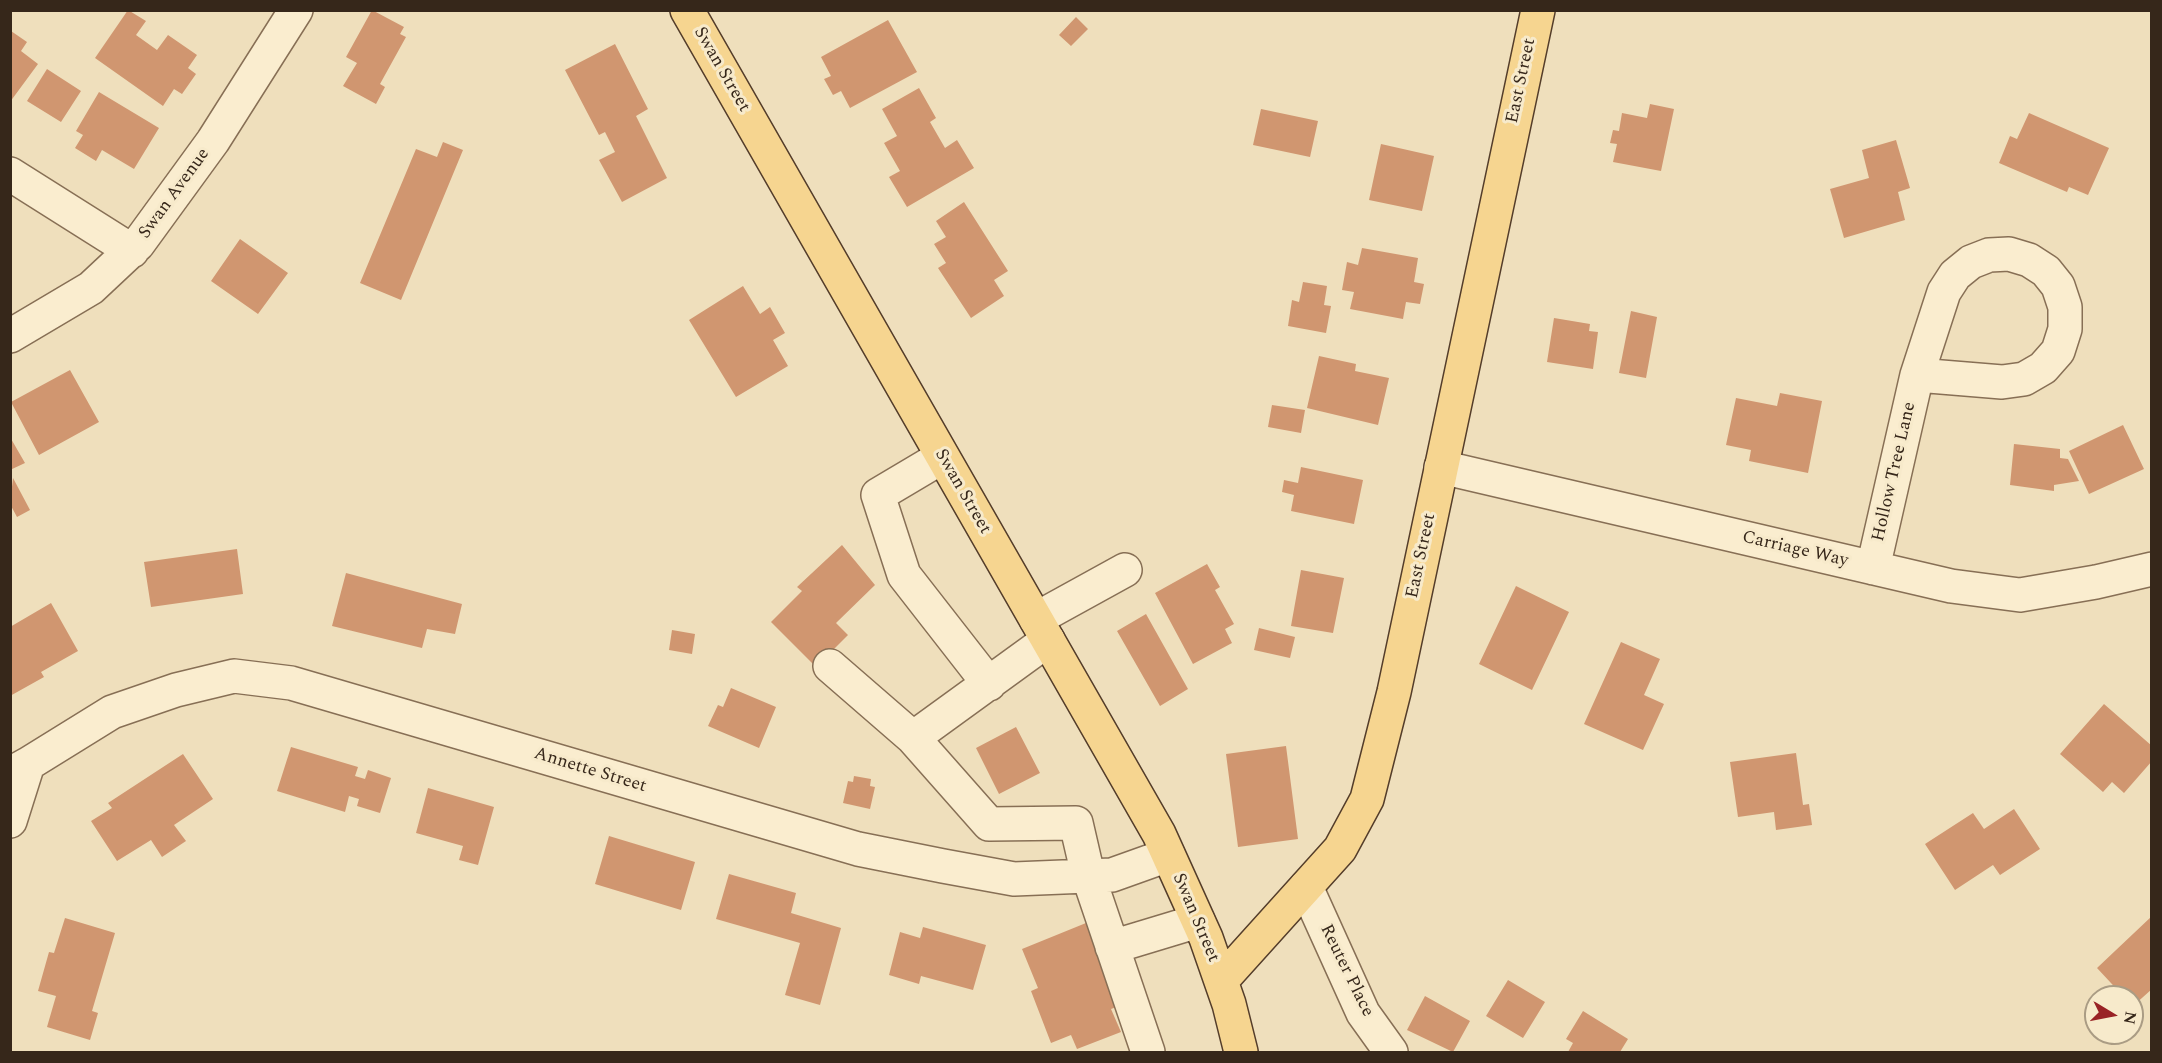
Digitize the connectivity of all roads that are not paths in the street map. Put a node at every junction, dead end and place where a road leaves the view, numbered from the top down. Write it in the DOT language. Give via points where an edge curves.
graph roads {
  1 [pos="296,10"];
  2 [pos="687,10"];
  3 [pos="1538,10"];
  4 [pos="10,174"];
  5 [pos="132,251"];
  6 [pos="10,336"];
  7 [pos="1917,375"];
  8 [pos="942,457"];
  9 [pos="1441,467"];
  10 [pos="1873,568"];
  11 [pos="2151,569"];
  12 [pos="1125,570"];
  13 [pos="1042,630"];
  14 [pos="830,666"];
  15 [pos="989,684"];
  16 [pos="913,738"];
  17 [pos="19,769"];
  18 [pos="10,821"];
  19 [pos="1168,855"];
  20 [pos="1088,875"];
  21 [pos="1306,887"];
  22 [pos="1198,921"];
  23 [pos="1112,947"];
  24 [pos="1221,981"];
  25 [pos="1148,1053"];
  26 [pos="1240,1053"];
  27 [pos="1391,1053"];
  1 -- 5 [label="street, Swan Avenue" via="213,141"];
  2 -- 8 [label="main road, Swan Street"];
  3 -- 9 [label="main road, East Street"];
  4 -- 5 [label="street"];
  5 -- 6 [label="street, Swan Avenue" via="91,288"];
  7 -- 7 [label="street, Hollow Tree Lane" via="1944,292 1955,275 1971,262 1989,255 2009,254 2046,271 2058,286 2065,308 2065,330 2058,351 2043,368 2024,379 2002,382"];
  7 -- 10 [label="street, Hollow Tree Lane"];
  8 -- 13 [label="main road, Swan Street"];
  8 -- 15 [label="street" via="878,495 904,575"];
  9 -- 10 [label="street, Carriage Way"];
  9 -- 21 [label="main road, East Street" via="1394,692 1367,799 1340,849"];
  10 -- 11 [label="street, Carriage Way" via="1951,586 2020,595"];
  12 -- 13 [label="street"];
  13 -- 15 [label="street"];
  13 -- 19 [label="main road, Swan Street"];
  14 -- 16 [label="street"];
  15 -- 16 [label="street"];
  16 -- 20 [label="street" via="989,824 1076,823"];
  17 -- 18 [label="street"];
  17 -- 20 [label="street, Annette Street" via="112,712 234,676 291,683 858,849 1014,879"];
  19 -- 20 [label="street, Annette Street" via="1112,874"];
  19 -- 22 [label="main road, Swan Street"];
  20 -- 23 [label="street"];
  21 -- 24 [label="main road, East Street"];
  21 -- 27 [label="street, Reuter Place" via="1364,1013"];
  22 -- 23 [label="street"];
  22 -- 24 [label="main road, Swan Street"];
  23 -- 25 [label="street"];
  24 -- 26 [label="main road"];
}
